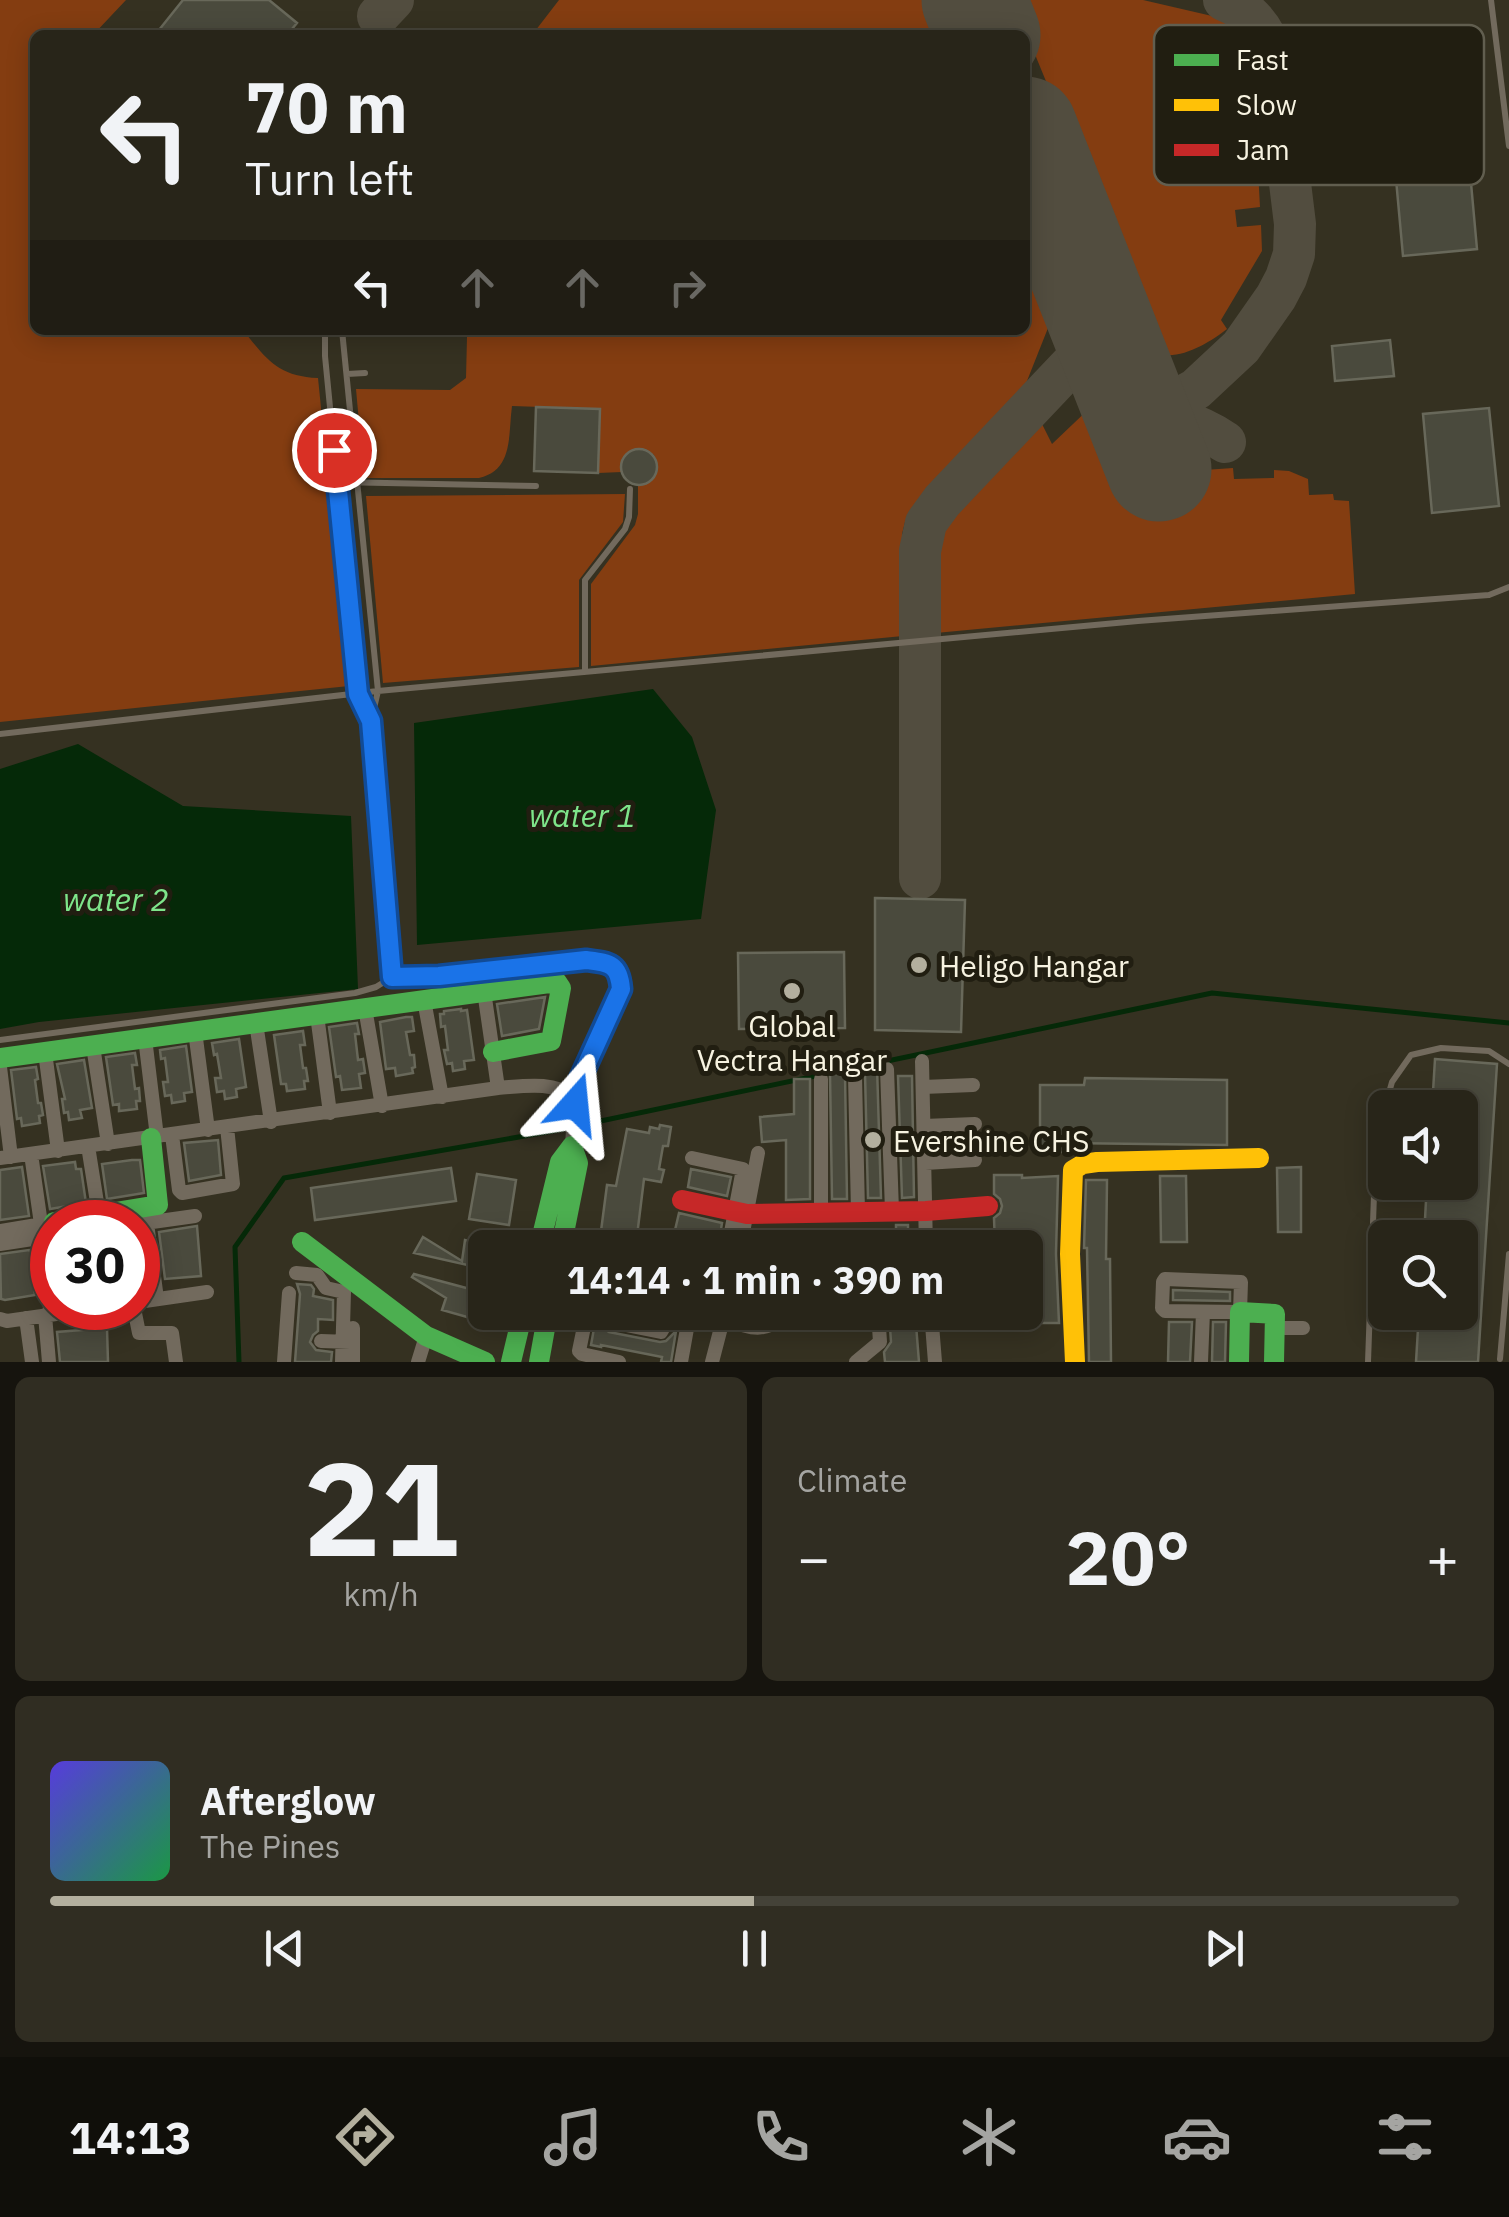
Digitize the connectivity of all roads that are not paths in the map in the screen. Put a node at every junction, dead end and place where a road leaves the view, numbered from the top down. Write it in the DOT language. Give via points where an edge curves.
graph roads {
  1 [pos="1491,0"];
  2 [pos="1509,146"];
  3 [pos="325,335"];
  4 [pos="343,335"];
  5 [pos="365,373"];
  6 [pos="347,374"];
  7 [pos="336,482"];
  8 [pos="356,483"];
  9 [pos="536,486"];
  10 [pos="630,489"];
  11 [pos="1509,587"];
  12 [pos="585,672"];
  13 [pos="378,691"];
  14 [pos="358,694"];
  15 [pos="371,721"];
  16 [pos="0,734"];
  17 [pos="392,977"];
  18 [pos="484,991"];
  19 [pos="424,1000"];
  20 [pos="366,1008"];
  21 [pos="317,1015"];
  22 [pos="256,1023"];
  23 [pos="195,1031"];
  24 [pos="145,1038"];
  25 [pos="0,1040"];
  26 [pos="93,1046"];
  27 [pos="45,1052"];
  28 [pos="493,1052"];
  29 [pos="0,1058"];
  30 [pos="922,1061"];
  31 [pos="1509,1064"];
  32 [pos="0,1067"];
  33 [pos="887,1069"];
  34 [pos="855,1076"];
  35 [pos="822,1079"];
  36 [pos="973,1085"];
  37 [pos="923,1087"];
  38 [pos="498,1088"];
  39 [pos="442,1097"];
  40 [pos="575,1101"];
  41 [pos="382,1106"];
  42 [pos="330,1113"];
  43 [pos="270,1122"];
  44 [pos="975,1124"];
  45 [pos="924,1126"];
  46 [pos="227,1128"];
  47 [pos="208,1130"];
  48 [pos="160,1137"];
  49 [pos="573,1142"];
  50 [pos="108,1144"];
  51 [pos="88,1146"];
  52 [pos="58,1150"];
  53 [pos="758,1153"];
  54 [pos="31,1154"];
  55 [pos="5,1158"];
  56 [pos="692,1158"];
  57 [pos="1259,1158"];
  58 [pos="975,1160"];
  59 [pos="925,1162"];
  60 [pos="41,1200"];
  61 [pos="97,1200"];
  62 [pos="160,1200"];
  63 [pos="682,1200"];
  64 [pos="988,1206"];
  65 [pos="926,1211"];
  66 [pos="858,1212"];
  67 [pos="892,1212"];
  68 [pos="741,1213"];
  69 [pos="821,1213"];
  70 [pos="195,1216"];
  71 [pos="160,1221"];
  72 [pos="30,1230"];
  73 [pos="555,1230"];
  74 [pos="735,1230"];
  75 [pos="741,1230"];
  76 [pos="926,1230"];
  77 [pos="0,1231"];
  78 [pos="30,1235"];
  79 [pos="302,1242"];
  80 [pos="0,1244"];
  81 [pos="1509,1254"];
  82 [pos="296,1273"];
  83 [pos="352,1282"];
  84 [pos="207,1292"];
  85 [pos="289,1293"];
  86 [pos="160,1299"];
  87 [pos="1203,1312"];
  88 [pos="1240,1312"];
  89 [pos="30,1317"];
  90 [pos="26,1318"];
  91 [pos="0,1320"];
  92 [pos="1274,1328"];
  93 [pos="1303,1328"];
  94 [pos="48,1330"];
  95 [pos="138,1330"];
  96 [pos="520,1330"];
  97 [pos="545,1330"];
  98 [pos="584,1330"];
  99 [pos="687,1330"];
  100 [pos="721,1330"];
  101 [pos="879,1330"];
  102 [pos="933,1330"];
  103 [pos="426,1336"];
  104 [pos="321,1341"];
  105 [pos="348,1342"];
  106 [pos="1500,1359"];
  107 [pos="32,1362"];
  108 [pos="49,1362"];
  109 [pos="176,1362"];
  110 [pos="284,1362"];
  111 [pos="342,1362"];
  112 [pos="353,1362"];
  113 [pos="418,1362"];
  114 [pos="485,1362"];
  115 [pos="512,1362"];
  116 [pos="539,1362"];
  117 [pos="619,1362"];
  118 [pos="681,1362"];
  119 [pos="712,1362"];
  120 [pos="856,1362"];
  121 [pos="935,1362"];
  122 [pos="1075,1362"];
  123 [pos="1201,1362"];
  124 [pos="1238,1362"];
  125 [pos="1274,1362"];
  126 [pos="1368,1362"];
  1 -- 2 [label="lane"];
  3 -- 7 [label="lane"];
  4 -- 6 [label="lane"];
  5 -- 6 [label="lane"];
  6 -- 8 [label="lane"];
  7 -- 8 [label="lane"];
  7 -- 14 [label="lane"];
  8 -- 9 [label="lane"];
  8 -- 13 [label="lane"];
  10 -- 12 [label="lane" via="628,524 585,580"];
  11 -- 12 [label="lane" via="1489,595"];
  12 -- 13 [label="lane"];
  13 -- 14 [label="lane"];
  13 -- 15 [label="lane"];
  14 -- 15 [label="lane"];
  14 -- 16 [label="lane"];
  15 -- 17 [label="lane"];
  17 -- 25 [label="lane" via="355,994"];
  17 -- 40 [label="lane" via="608,963 621,989"];
  18 -- 19 [label="street"];
  18 -- 28 [label="street"];
  18 -- 28 [label="street" via="554,982 561,988 551,1041"];
  19 -- 20 [label="street"];
  19 -- 39 [label="street"];
  20 -- 21 [label="street"];
  20 -- 41 [label="street"];
  21 -- 22 [label="street"];
  21 -- 42 [label="street"];
  22 -- 23 [label="street"];
  22 -- 43 [label="street"];
  23 -- 24 [label="street"];
  23 -- 47 [label="street"];
  24 -- 26 [label="street"];
  24 -- 48 [label="street"];
  26 -- 27 [label="street"];
  26 -- 50 [label="street"];
  27 -- 29 [label="street"];
  27 -- 52 [label="street"];
  28 -- 38 [label="street"];
  30 -- 37 [label="street"];
  31 -- 126 [label="lane" via="1490,1051 1441,1048 1411,1055 1392,1082 1376,1139"];
  32 -- 55 [label="street"];
  33 -- 67 [label="street"];
  34 -- 66 [label="street"];
  35 -- 69 [label="street"];
  36 -- 37 [label="street"];
  37 -- 45 [label="street"];
  38 -- 39 [label="street"];
  38 -- 40 [label="street" via="562,1088"];
  39 -- 41 [label="street"];
  40 -- 49 [label="street"];
  41 -- 42 [label="street"];
  42 -- 43 [label="street"];
  43 -- 46 [label="street"];
  44 -- 45 [label="street"];
  45 -- 59 [label="street"];
  46 -- 47 [label="street"];
  46 -- 48 [label="street" via="233,1184 182,1193"];
  47 -- 48 [label="street"];
  48 -- 50 [label="street"];
  48 -- 62 [label="street"];
  49 -- 73 [label="street" via="578,1164"];
  50 -- 51 [label="street"];
  51 -- 52 [label="street"];
  51 -- 61 [label="street"];
  52 -- 54 [label="street"];
  53 -- 68 [label="street"];
  54 -- 55 [label="street"];
  54 -- 60 [label="street"];
  56 -- 68 [label="street" via="742,1168"];
  57 -- 122 [label="street" via="1096,1162 1073,1170"];
  58 -- 59 [label="street"];
  59 -- 65 [label="street"];
  63 -- 68 [label="street"];
  64 -- 65 [label="street"];
  65 -- 67 [label="street"];
  65 -- 76 [label="street"];
  66 -- 67 [label="street"];
  66 -- 69 [label="street"];
  68 -- 69 [label="street"];
  68 -- 74 [label="street"];
  68 -- 75 [label="street"];
  70 -- 71 [label="street"];
  72 -- 77 [label="street"];
  78 -- 80 [label="street"];
  79 -- 83 [label="street"];
  81 -- 106 [label="lane"];
  82 -- 105 [label="street" via="318,1274 326,1288 344,1292"];
  83 -- 103 [label="street"];
  83 -- 105 [label="street"];
  84 -- 86 [label="street"];
  85 -- 110 [label="street"];
  87 -- 88 [label="street"];
  87 -- 88 [label="street" via="1162,1310 1163,1280 1241,1282"];
  87 -- 123 [label="street"];
  88 -- 92 [label="street" via="1274,1313"];
  88 -- 124 [label="street"];
  89 -- 90 [label="street"];
  90 -- 91 [label="street"];
  90 -- 107 [label="street"];
  92 -- 93 [label="street"];
  92 -- 125 [label="street"];
  94 -- 108 [label="street"];
  95 -- 109 [label="street" via="172,1332"];
  96 -- 115 [label="street"];
  97 -- 116 [label="street"];
  98 -- 117 [label="street" via="580,1353"];
  99 -- 118 [label="street"];
  100 -- 119 [label="street"];
  101 -- 120 [label="street" via="880,1342"];
  102 -- 121 [label="street"];
  103 -- 113 [label="street"];
  103 -- 114 [label="street"];
  104 -- 105 [label="street"];
  105 -- 111 [label="street"];
  105 -- 112 [label="street"];
}
